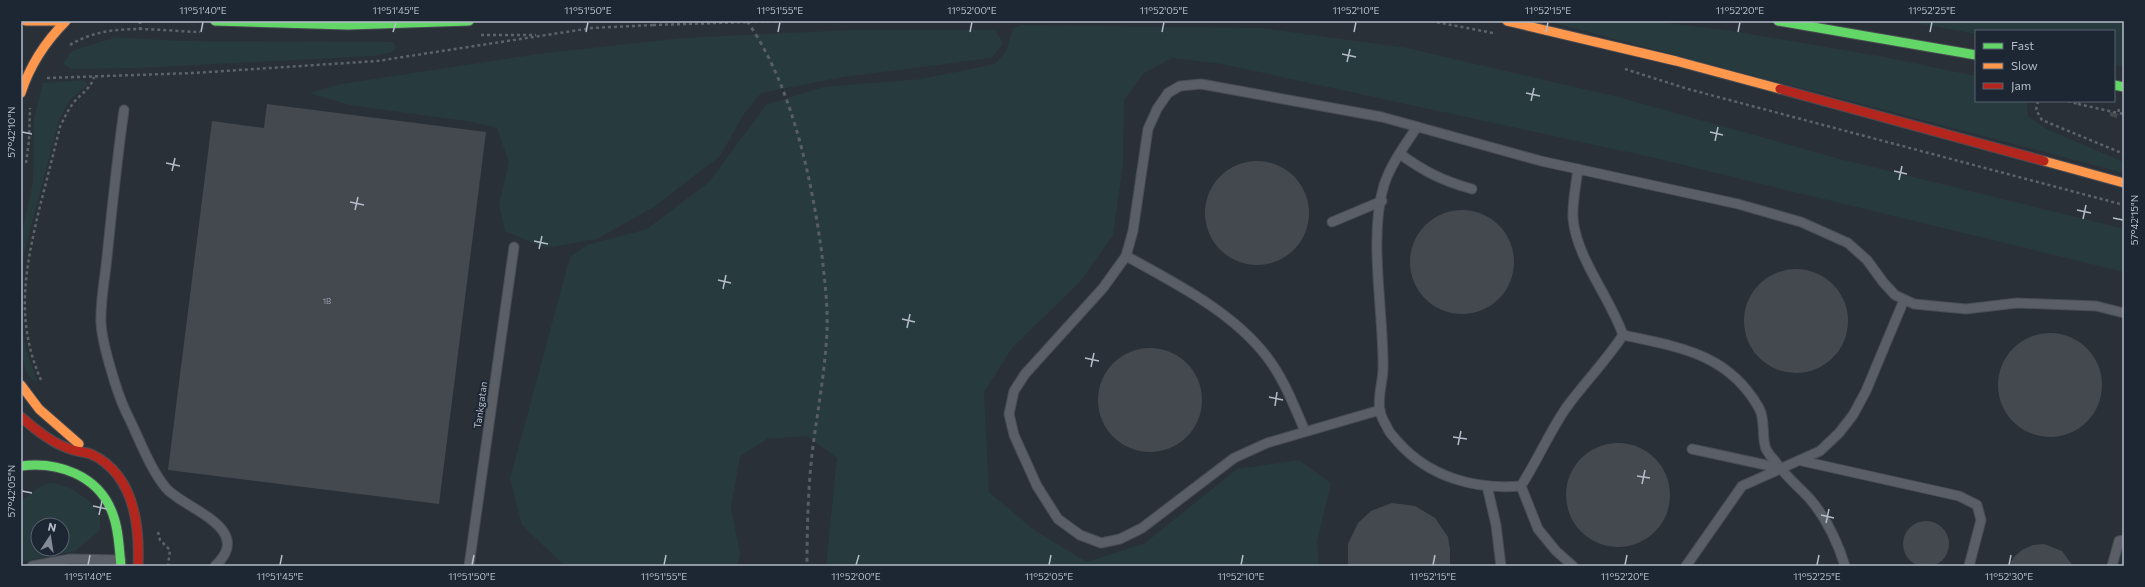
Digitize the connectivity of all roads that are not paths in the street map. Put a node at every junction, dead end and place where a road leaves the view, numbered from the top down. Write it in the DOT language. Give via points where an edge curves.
graph roads {
  1 [pos="26,21"];
  2 [pos="58,21"];
  3 [pos="66,21"];
  4 [pos="215,21"];
  5 [pos="469,21"];
  6 [pos="1507,21"];
  7 [pos="1778,21"];
  8 [pos="1975,55"];
  9 [pos="21,93"];
  10 [pos="124,110"];
  11 [pos="1417,127"];
  12 [pos="1400,154"];
  13 [pos="1578,169"];
  14 [pos="2124,183"];
  15 [pos="1472,189"];
  16 [pos="1382,201"];
  17 [pos="1332,222"];
  18 [pos="514,247"];
  19 [pos="1126,256"];
  20 [pos="1904,300"];
  21 [pos="2124,313"];
  22 [pos="1622,335"];
  23 [pos="21,385"];
  24 [pos="1380,410"];
  25 [pos="21,417"];
  26 [pos="1305,431"];
  27 [pos="1692,449"];
  28 [pos="92,455"];
  29 [pos="1802,461"];
  30 [pos="21,466"];
  31 [pos="1780,468"];
  32 [pos="1486,486"];
  33 [pos="1521,486"];
  34 [pos="2124,540"];
  35 [pos="121,563"];
  36 [pos="32,566"];
  37 [pos="138,566"];
  38 [pos="216,566"];
  39 [pos="469,566"];
  40 [pos="1501,566"];
  41 [pos="1573,566"];
  42 [pos="1686,566"];
  43 [pos="1845,566"];
  44 [pos="1969,566"];
  45 [pos="2112,566"];
  1 -- 2 [label="main road"];
  3 -- 9 [label="main road" via="39,55"];
  4 -- 5 [label="main road" via="348,25"];
  6 -- 14 [label="main road" via="1676,61"];
  7 -- 8 [label="main road"];
  10 -- 38 [label="lane" via="114,182 101,324 124,408 157,474 166,488 178,499 212,519 225,532 227,544 224,556"];
  11 -- 12 [label="lane"];
  11 -- 13 [label="lane"];
  11 -- 19 [label="lane" via="1347,109 1238,90 1201,84 1180,86 1168,93 1148,129 1133,231"];
  12 -- 15 [label="lane" via="1424,172"];
  12 -- 16 [label="lane" via="1384,185"];
  13 -- 20 [label="lane" via="1738,204 1801,222 1848,242 1867,260 1895,295"];
  13 -- 22 [label="lane" via="1573,218 1578,240 1616,316"];
  16 -- 17 [label="lane"];
  16 -- 24 [label="lane" via="1378,243 1384,370"];
  18 -- 39 [label="lane, Tankgatan"];
  19 -- 26 [label="lane" via="1201,301 1243,332 1268,358 1288,393"];
  19 -- 26 [label="lane" via="1103,288 1025,374 1014,391 1009,414 1014,435 1037,486 1058,519 1080,535 1100,543 1120,539 1142,528 1234,458 1267,443"];
  20 -- 21 [label="lane" via="1914,304 1959,308 2017,303 2096,306"];
  20 -- 29 [label="lane" via="1866,391 1853,415 1820,451"];
  22 -- 31 [label="lane" via="1679,347 1728,369 1760,409 1766,449"];
  22 -- 33 [label="lane" via="1611,354 1586,381 1565,410"];
  23 -- 28 [label="main road" via="39,409"];
  24 -- 26 [label="lane"];
  24 -- 32 [label="lane" via="1387,429 1408,452 1454,480"];
  25 -- 28 [label="main road" via="58,444"];
  27 -- 31 [label="lane"];
  28 -- 37 [label="main road" via="119,478 134,503 138,518"];
  29 -- 31 [label="lane"];
  29 -- 44 [label="lane" via="1959,496 1977,505 1981,520"];
  30 -- 35 [label="main road" via="45,465 71,470 94,486 110,506 116,524"];
  31 -- 42 [label="lane" via="1742,486"];
  31 -- 43 [label="lane" via="1825,520"];
  32 -- 33 [label="lane"];
  32 -- 40 [label="lane" via="1496,525"];
  33 -- 41 [label="lane" via="1538,529 1556,551"];
  34 -- 45 [label="lane" via="2119,541"];
  35 -- 36 [label="lane" via="70,559"];
}
